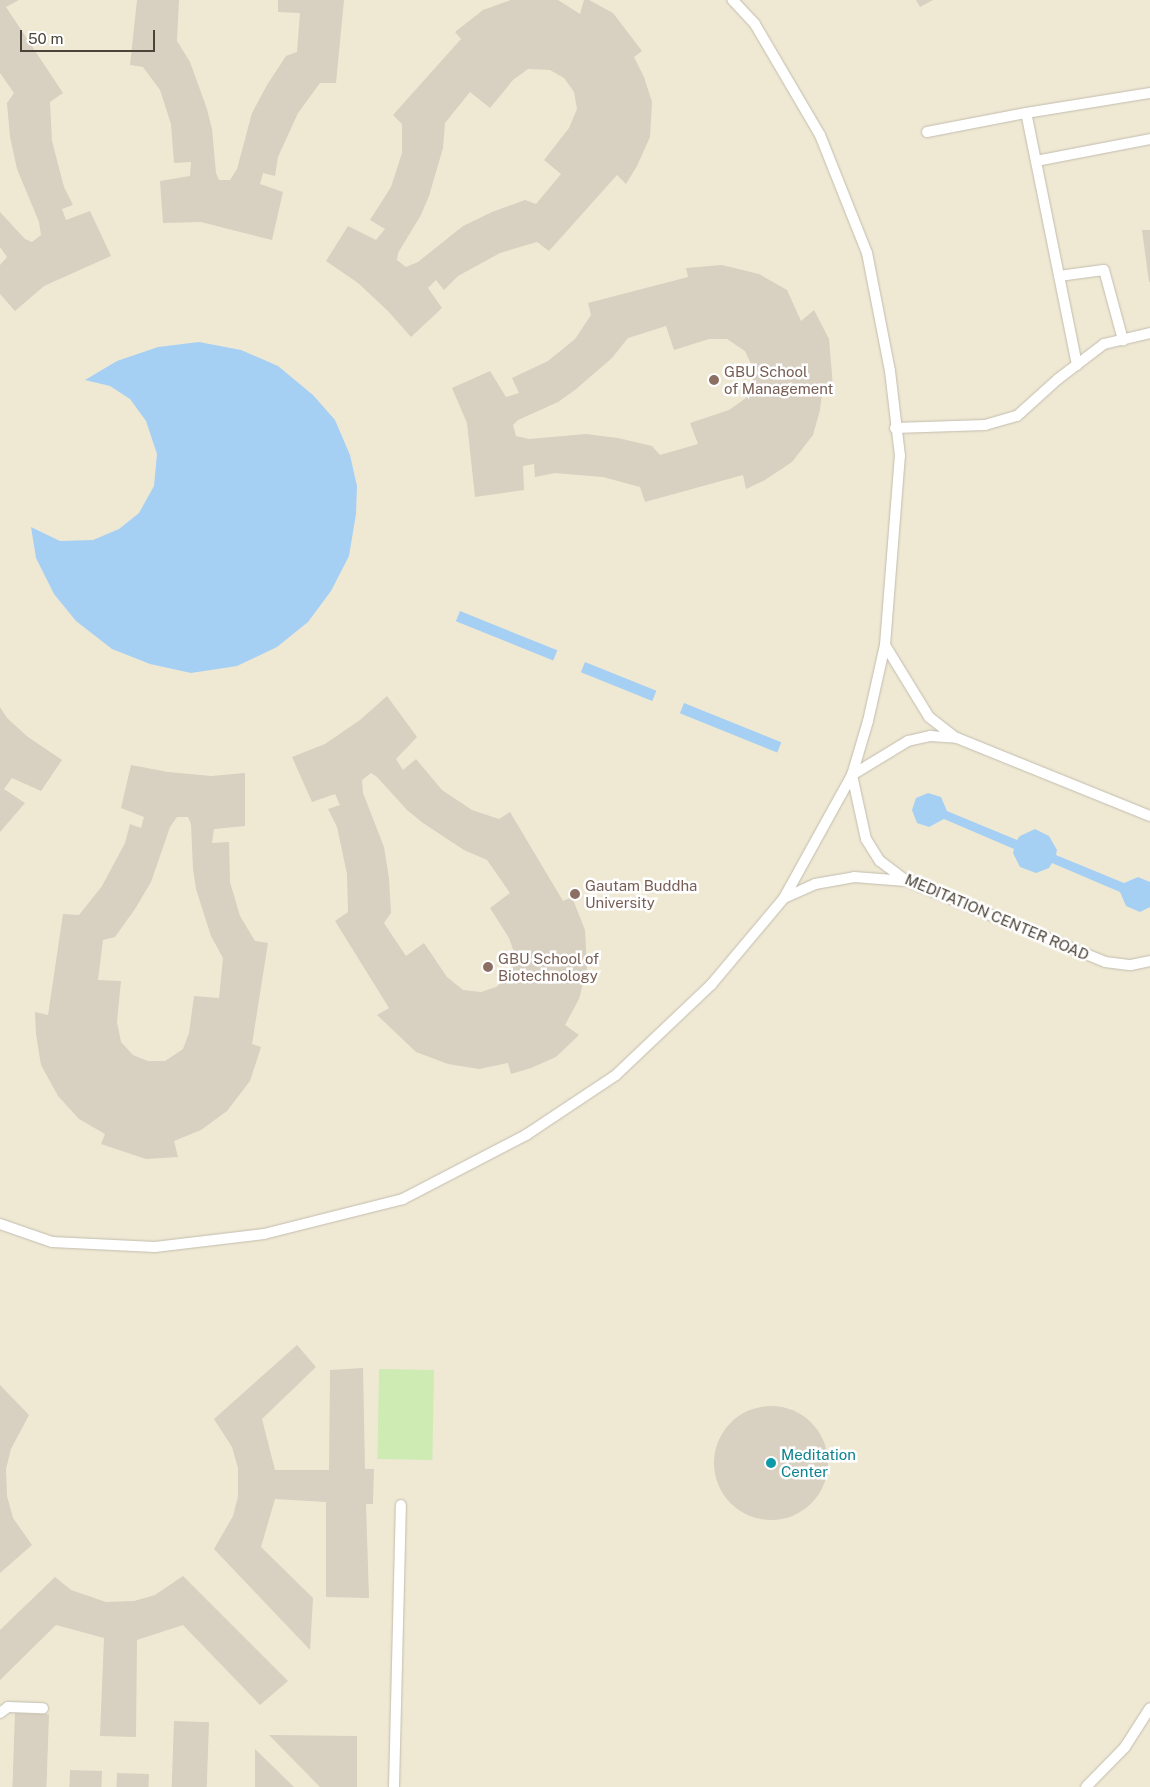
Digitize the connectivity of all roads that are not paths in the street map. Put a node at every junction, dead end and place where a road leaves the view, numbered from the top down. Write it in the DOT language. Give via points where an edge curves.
graph roads {
  1 [pos="733,0"];
  2 [pos="1150,93"];
  3 [pos="1026,113"];
  4 [pos="927,132"];
  5 [pos="1150,139"];
  6 [pos="1036,161"];
  7 [pos="1059,276"];
  8 [pos="1150,333"];
  9 [pos="1122,340"];
  10 [pos="1077,365"];
  11 [pos="895,428"];
  12 [pos="885,645"];
  13 [pos="957,738"];
  14 [pos="852,775"];
  15 [pos="1150,816"];
  16 [pos="907,881"];
  17 [pos="784,898"];
  18 [pos="1150,961"];
  19 [pos="0,1224"];
  20 [pos="401,1506"];
  21 [pos="43,1708"];
  22 [pos="1150,1708"];
  23 [pos="0,1713"];
  24 [pos="394,1787"];
  25 [pos="1086,1787"];
  1 -- 11 [label="lane" via="755,24 820,135 867,253 890,371"];
  2 -- 3 [label="lane"];
  3 -- 4 [label="lane"];
  3 -- 6 [label="lane"];
  5 -- 6 [label="lane"];
  6 -- 7 [label="lane"];
  7 -- 9 [label="lane" via="1104,270"];
  7 -- 10 [label="lane"];
  8 -- 9 [label="lane"];
  9 -- 10 [label="lane" via="1104,344"];
  10 -- 11 [label="lane" via="1017,416 986,425"];
  11 -- 12 [label="lane" via="900,456"];
  12 -- 13 [label="lane" via="929,717"];
  12 -- 14 [label="lane"];
  13 -- 14 [label="lane" via="930,736 908,741"];
  13 -- 15 [label="lane"];
  14 -- 16 [label="lane, MEDITATION CENTER ROAD" via="866,840 880,861"];
  14 -- 17 [label="lane"];
  16 -- 17 [label="lane" via="854,877 815,884"];
  16 -- 18 [label="lane, MEDITATION CENTER ROAD" via="1105,962 1131,965"];
  17 -- 19 [label="lane" via="711,985 616,1075 526,1135 403,1199 264,1234 155,1247 52,1242"];
  20 -- 24 [label="lane"];
  21 -- 23 [label="lane" via="8,1707"];
  22 -- 25 [label="lane" via="1125,1747"];
}
